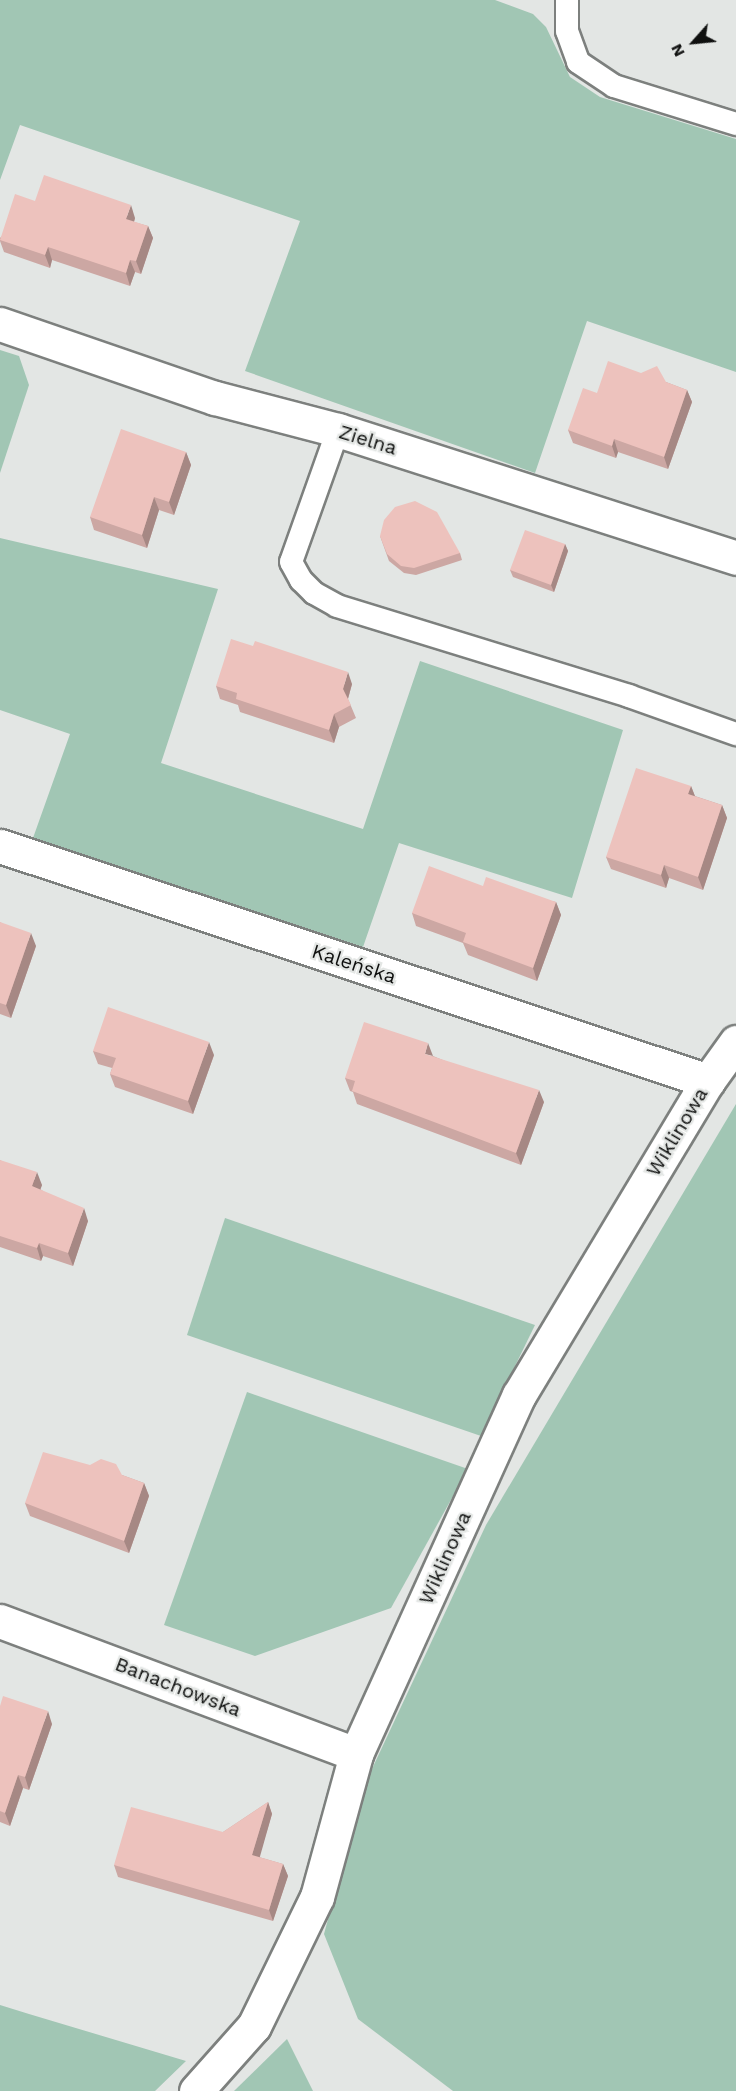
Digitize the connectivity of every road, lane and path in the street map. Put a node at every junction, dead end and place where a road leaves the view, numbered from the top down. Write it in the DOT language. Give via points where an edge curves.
graph roads {
  1 [pos="567,0"];
  2 [pos="736,124"];
  3 [pos="0,324"];
  4 [pos="338,430"];
  5 [pos="736,558"];
  6 [pos="736,734"];
  7 [pos="0,846"];
  8 [pos="736,1042"];
  9 [pos="708,1081"];
  10 [pos="0,1621"];
  11 [pos="356,1754"];
  12 [pos="196,2091"];
  1 -- 2 [label="lane" via="567,31 578,62 614,86"];
  3 -- 4 [label="street, Zielna" via="215,398"];
  4 -- 5 [label="street, Zielna"];
  4 -- 6 [label="lane" via="291,562 314,593 337,606 629,696"];
  7 -- 9 [label="street, Kaleńska"];
  8 -- 9 [label="street, Wiklinowa"];
  9 -- 11 [label="street, Wiklinowa" via="519,1395"];
  10 -- 11 [label="street, Banachowska"];
  11 -- 12 [label="street, Wiklinowa" via="317,1897 254,2026"];
}
